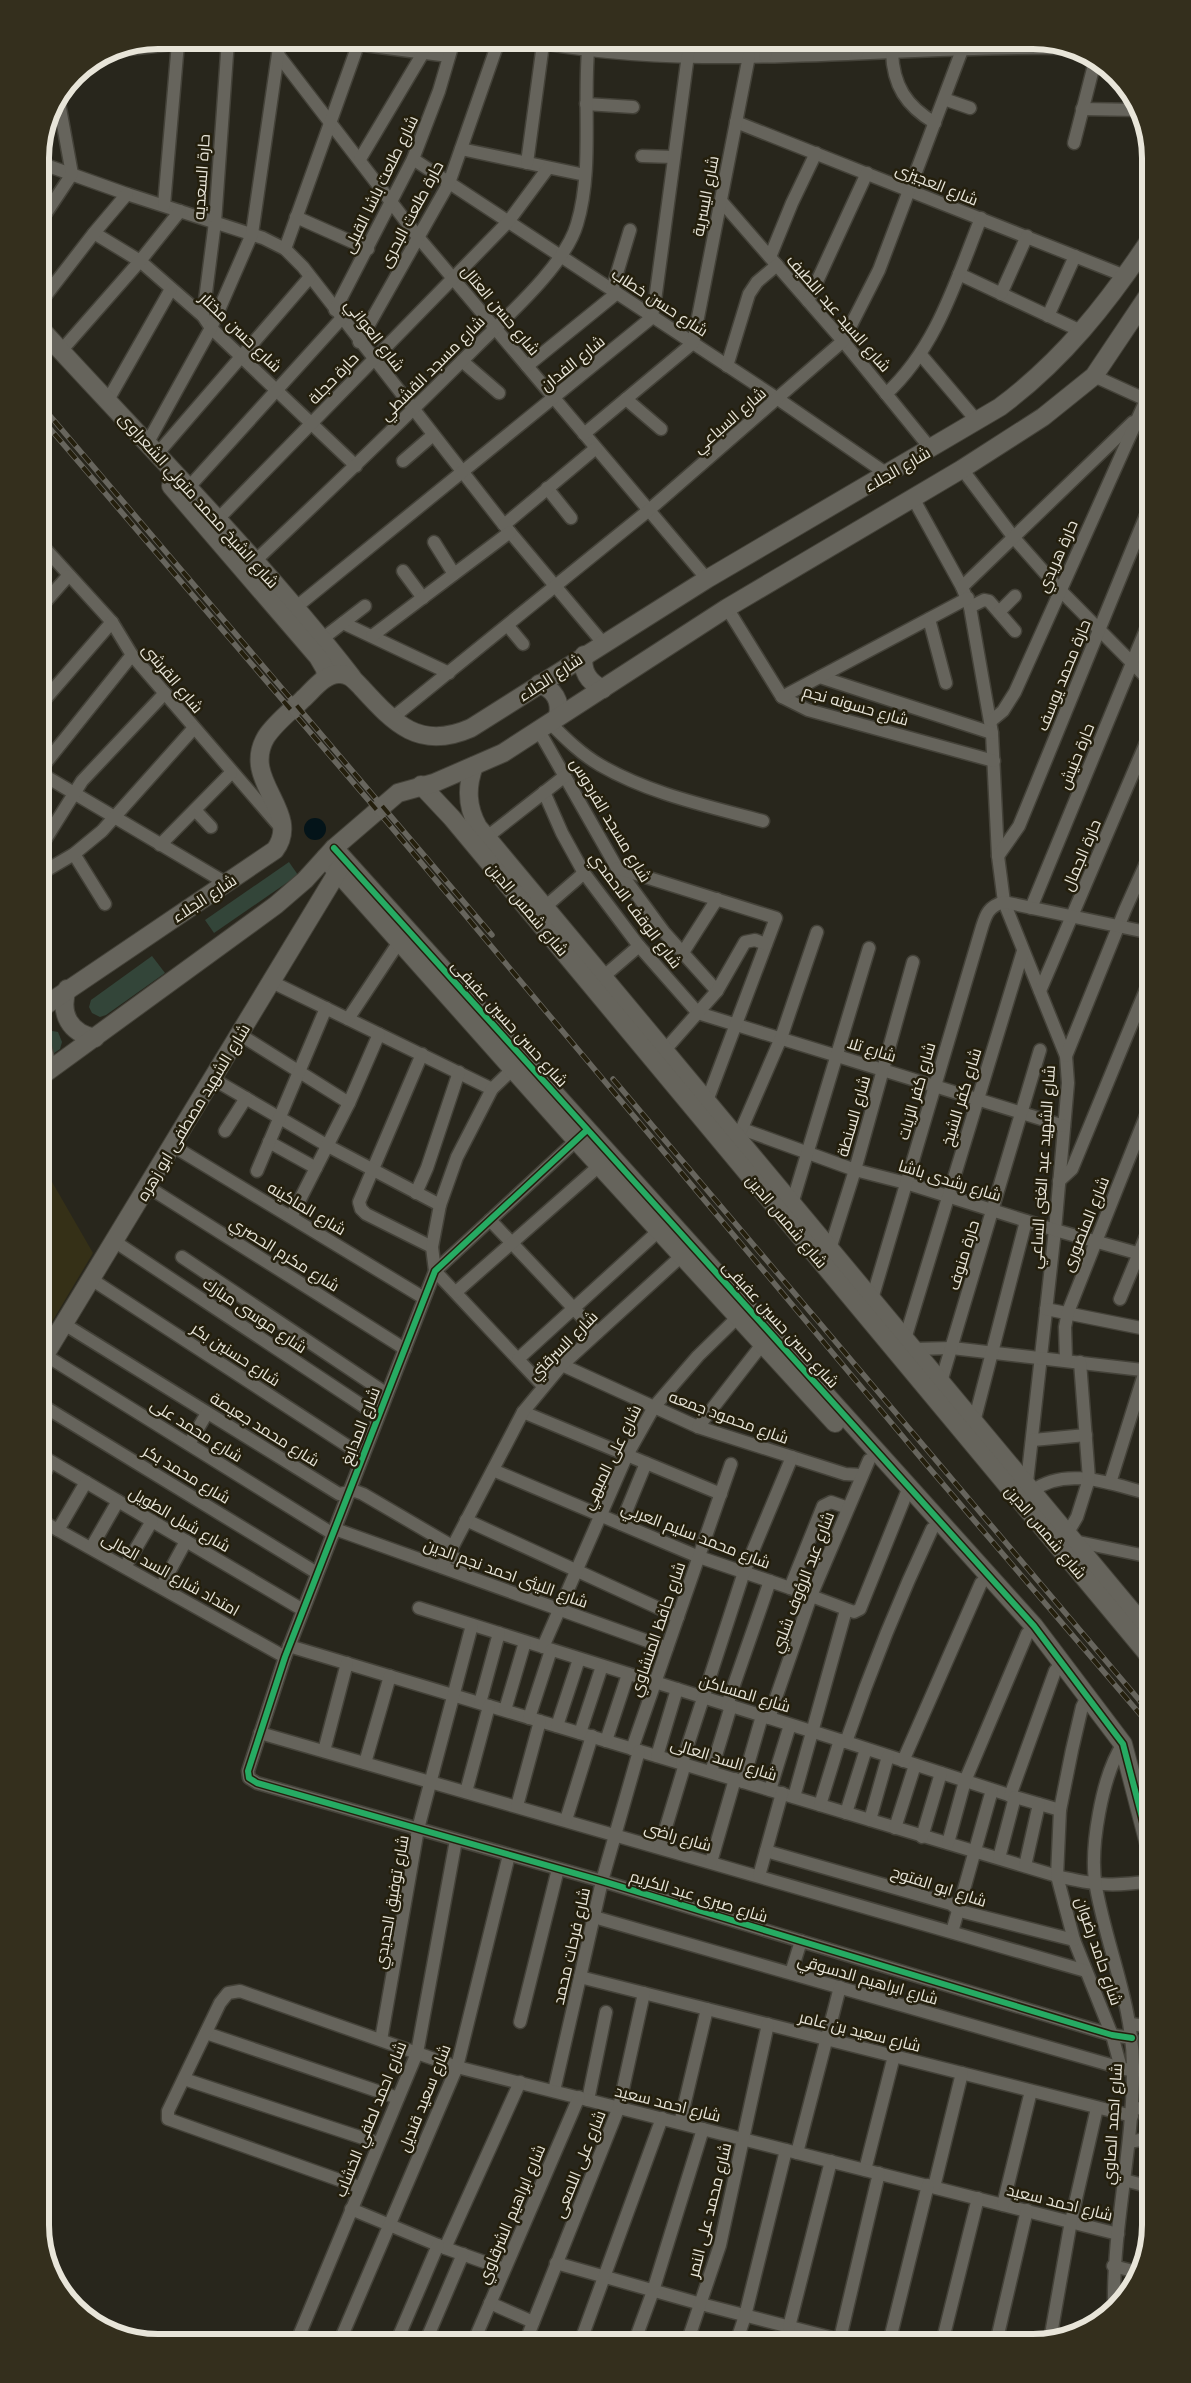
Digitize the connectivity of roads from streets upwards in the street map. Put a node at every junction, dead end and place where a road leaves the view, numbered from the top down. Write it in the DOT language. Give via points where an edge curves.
graph roads {
  1 [pos="177,49"];
  2 [pos="227,49"];
  3 [pos="279,49"];
  4 [pos="356,49"];
  5 [pos="390,49"];
  6 [pos="451,49"];
  7 [pos="496,49"];
  8 [pos="542,49"];
  9 [pos="588,49"];
  10 [pos="624,49"];
  11 [pos="688,49"];
  12 [pos="766,49"];
  13 [pos="837,49"];
  14 [pos="872,49"];
  15 [pos="923,49"];
  16 [pos="963,49"];
  17 [pos="892,52"];
  18 [pos="423,53"];
  19 [pos="279,56"];
  20 [pos="449,56"];
  21 [pos="687,56"];
  22 [pos="749,56"];
  23 [pos="765,56"];
  24 [pos="1093,67"];
  25 [pos="944,99"];
  26 [pos="586,104"];
  27 [pos="633,107"];
  28 [pos="970,108"];
  29 [pos="60,109"];
  30 [pos="1082,109"];
  31 [pos="1131,110"];
  32 [pos="330,119"];
  33 [pos="736,122"];
  34 [pos="935,123"];
  35 [pos="1074,143"];
  36 [pos="461,149"];
  37 [pos="816,152"];
  38 [pos="642,156"];
  39 [pos="674,157"];
  40 [pos="360,159"];
  41 [pos="413,159"];
  42 [pos="527,163"];
  43 [pos="49,166"];
  44 [pos="548,168"];
  45 [pos="867,173"];
  46 [pos="72,174"];
  47 [pos="585,175"];
  48 [pos="449,183"];
  49 [pos="910,190"];
  50 [pos="127,194"];
  51 [pos="392,201"];
  52 [pos="721,201"];
  53 [pos="164,206"];
  54 [pos="49,208"];
  55 [pos="180,211"];
  56 [pos="296,217"];
  57 [pos="981,218"];
  58 [pos="215,222"];
  59 [pos="508,222"];
  60 [pos="630,230"];
  61 [pos="94,233"];
  62 [pos="252,234"];
  63 [pos="1027,236"];
  64 [pos="418,238"];
  65 [pos="285,249"];
  66 [pos="368,249"];
  67 [pos="1142,251"];
  68 [pos="1076,256"];
  69 [pos="562,257"];
  70 [pos="140,261"];
  71 [pos="774,262"];
  72 [pos="959,274"];
  73 [pos="1125,276"];
  74 [pos="310,277"];
  75 [pos="453,279"];
  76 [pos="171,289"];
  77 [pos="49,291"];
  78 [pos="614,292"];
  79 [pos="1001,294"];
  80 [pos="808,301"];
  81 [pos="338,315"];
  82 [pos="1142,315"];
  83 [pos="203,316"];
  84 [pos="651,316"];
  85 [pos="1048,316"];
  86 [pos="211,328"];
  87 [pos="494,329"];
  88 [pos="1082,332"];
  89 [pos="49,338"];
  90 [pos="842,341"];
  91 [pos="360,342"];
  92 [pos="693,343"];
  93 [pos="61,351"];
  94 [pos="49,354"];
  95 [pos="921,355"];
  96 [pos="242,356"];
  97 [pos="374,360"];
  98 [pos="462,361"];
  99 [pos="527,366"];
  100 [pos="727,366"];
  101 [pos="1094,376"];
  102 [pos="277,390"];
  103 [pos="499,393"];
  104 [pos="886,394"];
  105 [pos="554,398"];
  106 [pos="1142,398"];
  107 [pos="626,399"];
  108 [pos="778,399"];
  109 [pos="108,400"];
  110 [pos="413,410"];
  111 [pos="1142,412"];
  112 [pos="1139,416"];
  113 [pos="977,421"];
  114 [pos="312,424"];
  115 [pos="662,429"];
  116 [pos="584,434"];
  117 [pos="433,435"];
  118 [pos="153,448"];
  119 [pos="596,448"];
  120 [pos="931,449"];
  121 [pos="403,461"];
  122 [pos="356,466"];
  123 [pos="962,469"];
  124 [pos="462,471"];
  125 [pos="887,474"];
  126 [pos="189,487"];
  127 [pos="547,488"];
  128 [pos="913,498"];
  129 [pos="649,510"];
  130 [pos="571,518"];
  131 [pos="218,519"];
  132 [pos="1142,525"];
  133 [pos="507,528"];
  134 [pos="1014,538"];
  135 [pos="434,542"];
  136 [pos="49,554"];
  137 [pos="255,561"];
  138 [pos="403,571"];
  139 [pos="454,574"];
  140 [pos="68,576"];
  141 [pos="707,579"];
  142 [pos="556,587"];
  143 [pos="1060,590"];
  144 [pos="1015,596"];
  145 [pos="967,597"];
  146 [pos="49,598"];
  147 [pos="423,598"];
  148 [pos="365,606"];
  149 [pos="295,608"];
  150 [pos="727,608"];
  151 [pos="999,612"];
  152 [pos="928,619"];
  153 [pos="112,622"];
  154 [pos="343,623"];
  155 [pos="508,626"];
  156 [pos="1099,629"];
  157 [pos="1015,631"];
  158 [pos="372,636"];
  159 [pos="322,639"];
  160 [pos="1142,639"];
  161 [pos="603,643"];
  162 [pos="523,644"];
  163 [pos="584,654"];
  164 [pos="132,655"];
  165 [pos="1132,663"];
  166 [pos="449,673"];
  167 [pos="1142,673"];
  168 [pos="352,677"];
  169 [pos="820,677"];
  170 [pos="326,678"];
  171 [pos="946,683"];
  172 [pos="539,684"];
  173 [pos="603,689"];
  174 [pos="165,693"];
  175 [pos="49,695"];
  176 [pos="782,697"];
  177 [pos="391,719"];
  178 [pos="549,723"];
  179 [pos="992,727"];
  180 [pos="194,728"];
  181 [pos="1142,752"];
  182 [pos="49,761"];
  183 [pos="994,761"];
  184 [pos="474,766"];
  185 [pos="232,773"];
  186 [pos="565,776"];
  187 [pos="49,778"];
  188 [pos="421,785"];
  189 [pos="544,792"];
  190 [pos="74,793"];
  191 [pos="195,810"];
  192 [pos="115,818"];
  193 [pos="763,821"];
  194 [pos="211,827"];
  195 [pos="284,831"];
  196 [pos="49,833"];
  197 [pos="487,838"];
  198 [pos="160,845"];
  199 [pos="74,854"];
  200 [pos="998,856"];
  201 [pos="335,860"];
  202 [pos="49,866"];
  203 [pos="617,868"];
  204 [pos="1142,872"];
  205 [pos="584,873"];
  206 [pos="226,883"];
  207 [pos="717,899"];
  208 [pos="1004,902"];
  209 [pos="106,904"];
  210 [pos="545,907"];
  211 [pos="1032,908"];
  212 [pos="1072,916"];
  213 [pos="1118,926"];
  214 [pos="1142,931"];
  215 [pos="817,932"];
  216 [pos="399,942"];
  217 [pos="766,944"];
  218 [pos="639,946"];
  219 [pos="869,948"];
  220 [pos="1023,952"];
  221 [pos="682,954"];
  222 [pos="913,962"];
  223 [pos="603,977"];
  224 [pos="272,982"];
  225 [pos="67,990"];
  226 [pos="717,991"];
  227 [pos="1040,991"];
  228 [pos="1142,998"];
  229 [pos="49,1003"];
  230 [pos="326,1008"];
  231 [pos="698,1014"];
  232 [pos="348,1019"];
  233 [pos="735,1024"];
  234 [pos="239,1034"];
  235 [pos="379,1034"];
  236 [pos="95,1038"];
  237 [pos="781,1038"];
  238 [pos="664,1050"];
  239 [pos="1040,1050"];
  240 [pos="422,1054"];
  241 [pos="836,1055"];
  242 [pos="1066,1056"];
  243 [pos="518,1064"];
  244 [pos="883,1070"];
  245 [pos="49,1071"];
  246 [pos="298,1071"];
  247 [pos="458,1072"];
  248 [pos="214,1079"];
  249 [pos="934,1085"];
  250 [pos="492,1089"];
  251 [pos="246,1098"];
  252 [pos="978,1099"];
  253 [pos="707,1101"];
  254 [pos="349,1103"];
  255 [pos="1022,1113"];
  256 [pos="280,1117"];
  257 [pos="1064,1126"];
  258 [pos="1142,1126"];
  259 [pos="225,1131"];
  260 [pos="582,1135"];
  261 [pos="737,1140"];
  262 [pos="269,1142"];
  263 [pos="173,1146"];
  264 [pos="328,1146"];
  265 [pos="808,1153"];
  266 [pos="599,1166"];
  267 [pos="316,1168"];
  268 [pos="372,1169"];
  269 [pos="855,1170"];
  270 [pos="257,1171"];
  271 [pos="1059,1181"];
  272 [pos="906,1183"];
  273 [pos="148,1186"];
  274 [pos="416,1193"];
  275 [pos="948,1196"];
  276 [pos="792,1204"];
  277 [pos="440,1205"];
  278 [pos="993,1210"];
  279 [pos="291,1217"];
  280 [pos="490,1220"];
  281 [pos="1026,1221"];
  282 [pos="664,1226"];
  283 [pos="1056,1230"];
  284 [pos="1096,1241"];
  285 [pos="114,1242"];
  286 [pos="512,1243"];
  287 [pos="432,1247"];
  288 [pos="830,1250"];
  289 [pos="687,1251"];
  290 [pos="1142,1254"];
  291 [pos="182,1257"];
  292 [pos="1142,1260"];
  293 [pos="435,1271"];
  294 [pos="91,1279"];
  295 [pos="456,1292"];
  296 [pos="424,1298"];
  297 [pos="872,1299"];
  298 [pos="1120,1299"];
  299 [pos="574,1308"];
  300 [pos="1046,1309"];
  301 [pos="743,1312"];
  302 [pos="1068,1312"];
  303 [pos="64,1324"];
  304 [pos="1142,1328"];
  305 [pos="597,1333"];
  306 [pos="766,1338"];
  307 [pos="909,1344"];
  308 [pos="49,1348"];
  309 [pos="952,1348"];
  310 [pos="405,1349"];
  311 [pos="992,1353"];
  312 [pos="1041,1357"];
  313 [pos="518,1359"];
  314 [pos="1066,1360"];
  315 [pos="1080,1362"];
  316 [pos="49,1363"];
  317 [pos="562,1365"];
  318 [pos="1142,1370"];
  319 [pos="941,1382"];
  320 [pos="544,1386"];
  321 [pos="1142,1389"];
  322 [pos="387,1394"];
  323 [pos="654,1407"];
  324 [pos="49,1409"];
  325 [pos="523,1412"];
  326 [pos="207,1413"];
  327 [pos="378,1416"];
  328 [pos="974,1422"];
  329 [pos="698,1427"];
  330 [pos="1086,1435"];
  331 [pos="1033,1440"];
  332 [pos="189,1444"];
  333 [pos="627,1455"];
  334 [pos="363,1456"];
  335 [pos="792,1457"];
  336 [pos="49,1461"];
  337 [pos="646,1463"];
  338 [pos="731,1464"];
  339 [pos="865,1467"];
  340 [pos="493,1470"];
  341 [pos="1089,1479"];
  342 [pos="86,1482"];
  343 [pos="1110,1483"];
  344 [pos="1142,1489"];
  345 [pos="349,1492"];
  346 [pos="907,1493"];
  347 [pos="721,1494"];
  348 [pos="1028,1494"];
  349 [pos="118,1501"];
  350 [pos="848,1508"];
  351 [pos="601,1516"];
  352 [pos="466,1520"];
  353 [pos="152,1521"];
  354 [pos="621,1524"];
  355 [pos="49,1525"];
  356 [pos="932,1529"];
  357 [pos="58,1530"];
  358 [pos="334,1531"];
  359 [pos="1071,1537"];
  360 [pos="186,1541"];
  361 [pos="91,1548"];
  362 [pos="450,1551"];
  363 [pos="1142,1555"];
  364 [pos="699,1557"];
  365 [pos="470,1565"];
  366 [pos="125,1567"];
  367 [pos="442,1567"];
  368 [pos="577,1570"];
  369 [pos="744,1572"];
  370 [pos="317,1573"];
  371 [pos="770,1581"];
  372 [pos="981,1583"];
  373 [pos="161,1587"];
  374 [pos="790,1588"];
  375 [pos="811,1596"];
  376 [pos="419,1608"];
  377 [pos="560,1609"];
  378 [pos="303,1610"];
  379 [pos="846,1610"];
  380 [pos="678,1617"];
  381 [pos="1142,1617"];
  382 [pos="472,1625"];
  383 [pos="1031,1630"];
  384 [pos="498,1633"];
  385 [pos="525,1642"];
  386 [pos="1142,1646"];
  387 [pos="547,1648"];
  388 [pos="667,1648"];
  389 [pos="287,1651"];
  390 [pos="579,1659"];
  391 [pos="347,1663"];
  392 [pos="602,1666"];
  393 [pos="1059,1667"];
  394 [pos="628,1674"];
  395 [pos="390,1676"];
  396 [pos="655,1682"];
  397 [pos="677,1689"];
  398 [pos="454,1695"];
  399 [pos="702,1697"];
  400 [pos="1085,1702"];
  401 [pos="484,1704"];
  402 [pos="729,1706"];
  403 [pos="505,1710"];
  404 [pos="766,1717"];
  405 [pos="535,1719"];
  406 [pos="790,1724"];
  407 [pos="557,1726"];
  408 [pos="813,1732"];
  409 [pos="260,1733"];
  410 [pos="586,1735"];
  411 [pos="606,1741"];
  412 [pos="843,1741"];
  413 [pos="866,1749"];
  414 [pos="1120,1749"];
  415 [pos="636,1750"];
  416 [pos="324,1751"];
  417 [pos="657,1756"];
  418 [pos="888,1756"];
  419 [pos="365,1763"];
  420 [pos="909,1763"];
  421 [pos="684,1764"];
  422 [pos="711,1772"];
  423 [pos="941,1773"];
  424 [pos="739,1780"];
  425 [pos="965,1781"];
  426 [pos="431,1782"];
  427 [pos="257,1783"];
  428 [pos="770,1790"];
  429 [pos="992,1790"];
  430 [pos="466,1792"];
  431 [pos="788,1795"];
  432 [pos="1012,1797"];
  433 [pos="1039,1804"];
  434 [pos="820,1805"];
  435 [pos="516,1806"];
  436 [pos="1060,1810"];
  437 [pos="846,1813"];
  438 [pos="1142,1817"];
  439 [pos="566,1820"];
  440 [pos="870,1820"];
  441 [pos="895,1828"];
  442 [pos="418,1829"];
  443 [pos="614,1834"];
  444 [pos="922,1837"];
  445 [pos="456,1840"];
  446 [pos="948,1843"];
  447 [pos="660,1848"];
  448 [pos="975,1851"];
  449 [pos="766,1852"];
  450 [pos="509,1855"];
  451 [pos="999,1858"];
  452 [pos="711,1862"];
  453 [pos="1025,1866"];
  454 [pos="558,1869"];
  455 [pos="758,1876"];
  456 [pos="1057,1876"];
  457 [pos="602,1882"];
  458 [pos="1142,1882"];
  459 [pos="1095,1885"];
  460 [pos="958,1910"];
  461 [pos="594,1917"];
  462 [pos="952,1932"];
  463 [pos="1074,1940"];
  464 [pos="801,1941"];
  465 [pos="1086,1971"];
  466 [pos="791,1973"];
  467 [pos="580,1977"];
  468 [pos="840,1987"];
  469 [pos="644,1993"];
  470 [pos="707,2009"];
  471 [pos="606,2012"];
  472 [pos="520,2022"];
  473 [pos="768,2024"];
  474 [pos="1131,2024"];
  475 [pos="1142,2026"];
  476 [pos="206,2033"];
  477 [pos="1112,2035"];
  478 [pos="1132,2038"];
  479 [pos="826,2039"];
  480 [pos="381,2040"];
  481 [pos="417,2053"];
  482 [pos="894,2056"];
  483 [pos="457,2067"];
  484 [pos="1121,2068"];
  485 [pos="1142,2070"];
  486 [pos="1133,2071"];
  487 [pos="962,2073"];
  488 [pos="184,2079"];
  489 [pos="520,2082"];
  490 [pos="554,2091"];
  491 [pos="1031,2091"];
  492 [pos="398,2098"];
  493 [pos="583,2098"];
  494 [pos="619,2107"];
  495 [pos="1097,2108"];
  496 [pos="1142,2110"];
  497 [pos="1132,2113"];
  498 [pos="662,2118"];
  499 [pos="680,2123"];
  500 [pos="703,2129"];
  501 [pos="744,2139"];
  502 [pos="1142,2140"];
  503 [pos="1129,2142"];
  504 [pos="378,2143"];
  505 [pos="792,2151"];
  506 [pos="831,2161"];
  507 [pos="865,2170"];
  508 [pos="880,2173"];
  509 [pos="1124,2180"];
  510 [pos="1142,2185"];
  511 [pos="931,2186"];
  512 [pos="359,2187"];
  513 [pos="978,2198"];
  514 [pos="1003,2204"];
  515 [pos="351,2208"];
  516 [pos="1027,2210"];
  517 [pos="1071,2221"];
  518 [pos="389,2225"];
  519 [pos="1118,2234"];
  520 [pos="441,2246"];
  521 [pos="463,2254"];
  522 [pos="556,2264"];
  523 [pos="1114,2266"];
  524 [pos="504,2269"];
  525 [pos="1132,2271"];
  526 [pos="605,2278"];
  527 [pos="653,2291"];
  528 [pos="1114,2298"];
  529 [pos="490,2303"];
  530 [pos="701,2304"];
  531 [pos="745,2316"];
  532 [pos="533,2322"];
  533 [pos="789,2327"];
  534 [pos="1051,2332"];
  535 [pos="300,2334"];
  536 [pos="343,2334"];
  537 [pos="400,2334"];
  538 [pos="429,2334"];
  539 [pos="476,2334"];
  540 [pos="528,2334"];
  541 [pos="583,2334"];
  542 [pos="637,2334"];
  543 [pos="690,2334"];
  544 [pos="739,2334"];
  545 [pos="815,2334"];
  546 [pos="846,2334"];
  547 [pos="891,2334"];
  548 [pos="944,2334"];
  549 [pos="998,2334"];
  1 -- 53 [label="street"];
  2 -- 58 [label="street, حارة السعديه"];
  3 -- 19 [label="street"];
  4 -- 32 [label="street"];
  5 -- 18 [label="street"];
  6 -- 20 [label="street, شارع طلعت باشا القبلى"];
  7 -- 36 [label="street, حارة طلعت البحرى"];
  8 -- 42 [label="street"];
  9 -- 26 [label="street, شارع مسجد القشطي"];
  10 -- 21 [label="street"];
  11 -- 21 [label="street"];
  12 -- 23 [label="street"];
  13 -- 23 [label="street"];
  14 -- 17 [label="street"];
  15 -- 17 [label="street"];
  16 -- 25 [label="street, شارع السباعي"];
  17 -- 34 [label="street" via="898,87 913,108"];
  18 -- 20 [label="street"];
  18 -- 40 [label="street"];
  19 -- 32 [label="street, شارع حسن العتال"];
  19 -- 62 [label="street"];
  20 -- 41 [label="street, شارع طلعت باشا القبلى"];
  21 -- 22 [label="street"];
  21 -- 39 [label="street"];
  22 -- 23 [label="street"];
  22 -- 33 [label="street, شارع اليسرية"];
  24 -- 30 [label="street"];
  25 -- 28 [label="street"];
  25 -- 34 [label="street, شارع السباعي"];
  26 -- 27 [label="street"];
  26 -- 47 [label="street, شارع مسجد القشطي"];
  29 -- 46 [label="street"];
  30 -- 31 [label="street"];
  30 -- 35 [label="street"];
  32 -- 40 [label="street, شارع حسن العتال"];
  32 -- 56 [label="street"];
  33 -- 37 [label="street, شارع العجيزى"];
  33 -- 52 [label="street, شارع اليسرية"];
  34 -- 49 [label="street, شارع السباعي"];
  36 -- 42 [label="street"];
  36 -- 48 [label="street, حارة طلعت البحرى"];
  37 -- 45 [label="street, شارع العجيزى"];
  37 -- 71 [label="street" via="792,203"];
  38 -- 39 [label="street"];
  39 -- 84 [label="street"];
  40 -- 51 [label="street, شارع حسن العتال"];
  41 -- 48 [label="street, شارع حسن خطاب"];
  41 -- 51 [label="street, شارع طلعت باشا القبلى"];
  42 -- 44 [label="street"];
  43 -- 46 [label="street, شارع العواني"];
  44 -- 47 [label="street"];
  44 -- 59 [label="street, حارة حجلة"];
  45 -- 49 [label="street, شارع العجيزى"];
  45 -- 80 [label="street"];
  46 -- 50 [label="street, شارع العواني"];
  46 -- 54 [label="street"];
  47 -- 69 [label="street, شارع مسجد القشطي" via="577,226"];
  48 -- 59 [label="street, شارع حسن خطاب"];
  48 -- 64 [label="street, حارة طلعت البحرى"];
  49 -- 57 [label="street, شارع العجيزى"];
  49 -- 90 [label="street, شارع السباعي" via="879,270"];
  50 -- 53 [label="street, شارع العواني"];
  50 -- 61 [label="street"];
  51 -- 64 [label="street, شارع حسن العتال"];
  51 -- 66 [label="street, شارع طلعت باشا القبلى"];
  52 -- 71 [label="street, شارع السيد عبد اللطيف"];
  52 -- 92 [label="street, شارع اليسرية"];
  53 -- 55 [label="street, شارع العواني"];
  55 -- 58 [label="street, شارع العواني"];
  55 -- 70 [label="street"];
  56 -- 65 [label="street"];
  56 -- 66 [label="street"];
  57 -- 63 [label="street, شارع العجيزى"];
  57 -- 72 [label="street"];
  58 -- 62 [label="street, شارع العواني"];
  58 -- 83 [label="street, حارة السعديه"];
  59 -- 69 [label="street, شارع حسن خطاب"];
  59 -- 75 [label="street, حارة حجلة"];
  60 -- 78 [label="street"];
  61 -- 70 [label="street, شارع حسن مختار"];
  61 -- 77 [label="street"];
  62 -- 65 [label="street, شارع العواني"];
  62 -- 86 [label="street"];
  63 -- 68 [label="street, شارع العجيزى"];
  63 -- 79 [label="street"];
  64 -- 75 [label="street, شارع حسن العتال"];
  64 -- 91 [label="street, حارة طلعت البحرى"];
  65 -- 74 [label="street, شارع العواني"];
  66 -- 81 [label="street, شارع طلعت باشا القبلى"];
  67 -- 73 [label="street, شارع الجلاء"];
  68 -- 73 [label="street, شارع العجيزى"];
  68 -- 85 [label="street"];
  69 -- 78 [label="street, شارع حسن خطاب"];
  69 -- 87 [label="street, شارع مسجد القشطي"];
  70 -- 76 [label="street, شارع حسن مختار"];
  70 -- 93 [label="street"];
  71 -- 80 [label="street, شارع السيد عبد اللطيف"];
  71 -- 100 [label="street" via="749,294"];
  72 -- 79 [label="street"];
  72 -- 95 [label="street"];
  73 -- 88 [label="street, شارع الجلاء"];
  74 -- 81 [label="street, شارع العواني"];
  74 -- 96 [label="street"];
  75 -- 87 [label="street, شارع حسن العتال"];
  75 -- 97 [label="street, حارة حجلة"];
  76 -- 83 [label="street, شارع حسن مختار"];
  76 -- 109 [label="street"];
  78 -- 84 [label="street, شارع حسن خطاب"];
  78 -- 99 [label="street"];
  79 -- 85 [label="street"];
  80 -- 90 [label="street, شارع السيد عبد اللطيف"];
  81 -- 91 [label="street, شارع العواني"];
  81 -- 102 [label="street, شارع طلعت باشا القبلى"];
  82 -- 101 [label="street, شارع الجلاء"];
  83 -- 86 [label="street, شارع حسن مختار"];
  84 -- 92 [label="street, شارع حسن خطاب"];
  84 -- 105 [label="street, شارع الفدان"];
  85 -- 88 [label="street"];
  86 -- 96 [label="street, شارع حسن مختار"];
  86 -- 118 [label="street"];
  87 -- 98 [label="street, شارع مسجد القشطي"];
  87 -- 99 [label="street, شارع حسن العتال"];
  88 -- 113 [label="street, شارع الجلاء" via="1022,391"];
  89 -- 93 [label="street, شارع الشيخ محمد متولي الشعراوى"];
  90 -- 104 [label="street, شارع السيد عبد اللطيف"];
  90 -- 108 [label="street, شارع السباعي"];
  91 -- 97 [label="street, شارع العواني"];
  92 -- 100 [label="street, شارع حسن خطاب"];
  92 -- 107 [label="street"];
  93 -- 109 [label="street, شارع الشيخ محمد متولي الشعراوى"];
  94 -- 170 [label="street, شارع الشيخ محمد متولي الشعراوى" via="149,460 268,596 321,661"];
  95 -- 104 [label="street"];
  95 -- 113 [label="street"];
  96 -- 102 [label="street, شارع حسن مختار"];
  96 -- 118 [label="street"];
  97 -- 110 [label="street, شارع العواني"];
  97 -- 114 [label="street, حارة حجلة"];
  98 -- 103 [label="street"];
  98 -- 110 [label="street, شارع مسجد القشطي"];
  99 -- 105 [label="street, شارع حسن العتال"];
  100 -- 108 [label="street, شارع حسن خطاب"];
  101 -- 106 [label="street"];
  101 -- 123 [label="street, شارع الجلاء" via="1043,417"];
  102 -- 114 [label="street, شارع حسن مختار"];
  102 -- 126 [label="street, شارع طلعت باشا القبلى"];
  104 -- 120 [label="street, شارع السيد عبد اللطيف"];
  105 -- 116 [label="street, شارع حسن العتال"];
  105 -- 124 [label="street, شارع الفدان"];
  107 -- 115 [label="street"];
  107 -- 116 [label="street"];
  108 -- 125 [label="street, شارع حسن خطاب"];
  108 -- 129 [label="street, شارع السباعي"];
  109 -- 118 [label="street, شارع الشيخ محمد متولي الشعراوى"];
  110 -- 117 [label="street, شارع العواني"];
  110 -- 122 [label="street, شارع مسجد القشطي"];
  111 -- 112 [label="street, حارة هريدي"];
  112 -- 134 [label="street"];
  112 -- 143 [label="street, حارة هريدي"];
  113 -- 120 [label="street, شارع الجلاء"];
  114 -- 122 [label="street, شارع حسن مختار"];
  114 -- 131 [label="street, حارة حجلة"];
  116 -- 119 [label="street, شارع حسن العتال"];
  117 -- 121 [label="street"];
  117 -- 124 [label="street, شارع العواني"];
  118 -- 126 [label="street, شارع الشيخ محمد متولي الشعراوى"];
  119 -- 127 [label="street"];
  119 -- 129 [label="street, شارع حسن العتال"];
  120 -- 125 [label="street, شارع الجلاء"];
  122 -- 137 [label="street, شارع مسجد القشطي"];
  123 -- 128 [label="street, شارع الجلاء"];
  123 -- 134 [label="street"];
  124 -- 133 [label="street, شارع العواني"];
  124 -- 149 [label="street, شارع الفدان"];
  125 -- 141 [label="street, شارع الجلاء"];
  126 -- 131 [label="street, شارع الشيخ محمد متولي الشعراوى"];
  127 -- 130 [label="street"];
  127 -- 133 [label="street"];
  128 -- 145 [label="street, شارع الشهيد عبد الغنى الساعي"];
  128 -- 150 [label="street, شارع الجلاء"];
  129 -- 141 [label="street, شارع حسن العتال"];
  129 -- 142 [label="street, شارع السباعي"];
  131 -- 137 [label="street, شارع الشيخ محمد متولي الشعراوى"];
  132 -- 156 [label="street, حارة محمد يوسف"];
  133 -- 139 [label="street"];
  133 -- 142 [label="street, شارع العواني"];
  134 -- 143 [label="street"];
  134 -- 145 [label="street"];
  135 -- 139 [label="street"];
  136 -- 140 [label="street, شارع القرشى"];
  137 -- 149 [label="street, شارع الشيخ محمد متولي الشعراوى"];
  138 -- 147 [label="street"];
  139 -- 147 [label="street"];
  140 -- 146 [label="street"];
  140 -- 153 [label="street, شارع القرشى"];
  141 -- 161 [label="street, شارع الجلاء"];
  142 -- 155 [label="street, شارع السباعي"];
  142 -- 161 [label="street, شارع العواني"];
  143 -- 156 [label="street"];
  143 -- 179 [label="street, حارة هريدي" via="1015,692"];
  144 -- 151 [label="street"];
  145 -- 151 [label="street" via="986,600"];
  145 -- 152 [label="street"];
  145 -- 179 [label="street, شارع الشهيد عبد الغنى الساعي"];
  147 -- 158 [label="street"];
  148 -- 154 [label="street"];
  149 -- 159 [label="street, شارع الشيخ محمد متولي الشعراوى"];
  150 -- 173 [label="street, شارع الجلاء"];
  150 -- 176 [label="street, شارع حسونه نجم"];
  151 -- 157 [label="street"];
  152 -- 169 [label="street"];
  152 -- 171 [label="street"];
  153 -- 164 [label="street, شارع القرشى"];
  153 -- 175 [label="street"];
  154 -- 158 [label="street"];
  154 -- 159 [label="street"];
  155 -- 162 [label="street"];
  155 -- 166 [label="street, شارع السباعي"];
  156 -- 165 [label="street"];
  156 -- 200 [label="street, حارة محمد يوسف" via="1019,826"];
  158 -- 166 [label="street"];
  159 -- 168 [label="street, شارع الشيخ محمد متولي الشعراوى"];
  160 -- 165 [label="street, حارة حنيش"];
  161 -- 163 [label="street, شارع الجلاء"];
  163 -- 172 [label="street, شارع الجلاء"];
  163 -- 173 [label="street" via="585,673 592,683"];
  164 -- 174 [label="street, شارع القرشى"];
  164 -- 182 [label="street"];
  165 -- 167 [label="street"];
  165 -- 211 [label="street, حارة حنيش"];
  166 -- 177 [label="street, شارع السباعي"];
  168 -- 170 [label="street" via="338,674"];
  168 -- 177 [label="street, شارع الجلاء"];
  169 -- 176 [label="street"];
  169 -- 179 [label="street"];
  170 -- 195 [label="street" via="271,730 262,748 261,773"];
  172 -- 177 [label="street, شارع الجلاء" via="471,728 448,736 423,735"];
  172 -- 178 [label="street" via="550,689 557,698"];
  173 -- 178 [label="street, شارع الجلاء"];
  174 -- 180 [label="street, شارع القرشى"];
  174 -- 190 [label="street" via="91,770"];
  176 -- 183 [label="street, شارع حسونه نجم" via="808,710"];
  178 -- 184 [label="street, شارع الجلاء" via="503,753"];
  178 -- 186 [label="street, شارع مسجد الفردوس"];
  178 -- 193 [label="street" via="599,765 638,784"];
  179 -- 183 [label="street, شارع الشهيد عبد الغنى الساعي"];
  180 -- 185 [label="street, شارع القرشى"];
  180 -- 192 [label="street"];
  181 -- 212 [label="street, حارة الجمال"];
  183 -- 200 [label="street, شارع الشهيد عبد الغنى الساعي"];
  184 -- 188 [label="street, شارع الجلاء" via="434,783"];
  184 -- 197 [label="street, شارع شمس الدين" via="468,786 469,807 474,821"];
  185 -- 191 [label="street"];
  185 -- 195 [label="street, شارع القرشى"];
  186 -- 189 [label="street"];
  186 -- 203 [label="street, شارع مسجد الفردوس"];
  187 -- 190 [label="street"];
  188 -- 201 [label="street, شارع الجلاء" via="398,793"];
  188 -- 261 [label="street, شارع شمس الدين"];
  189 -- 197 [label="street"];
  189 -- 205 [label="street, شارع الوقف الاحمدي"];
  190 -- 192 [label="street"];
  190 -- 196 [label="street"];
  191 -- 194 [label="street"];
  191 -- 198 [label="street"];
  192 -- 198 [label="street"];
  192 -- 199 [label="street"];
  195 -- 206 [label="street, شارع الجلاء" via="279,845 270,855"];
  197 -- 210 [label="street, شارع شمس الدين"];
  198 -- 206 [label="street"];
  199 -- 202 [label="street"];
  199 -- 209 [label="street"];
  200 -- 208 [label="street, شارع الشهيد عبد الغنى الساعي"];
  201 -- 216 [label="street, شارع حسن حسين عفيفى"];
  201 -- 224 [label="street, شارع الشهيد مصطفى ابو زهره"];
  201 -- 236 [label="street, شارع الجلاء"];
  201 -- 243 [label="street, شارع حسن حسين عفيفى"];
  203 -- 207 [label="street"];
  203 -- 221 [label="street, شارع مسجد الفردوس"];
  204 -- 213 [label="street"];
  205 -- 210 [label="street"];
  205 -- 218 [label="street, شارع الوقف الاحمدي"];
  206 -- 225 [label="street, شارع الجلاء"];
  207 -- 217 [label="street" via="776,918"];
  207 -- 221 [label="street"];
  208 -- 211 [label="street"];
  208 -- 220 [label="street, شارع الشهيد عبد الغنى الساعي"];
  208 -- 249 [label="street, شارع كفر الزيات" via="993,905 986,914"];
  210 -- 223 [label="street, شارع شمس الدين"];
  211 -- 212 [label="street"];
  212 -- 213 [label="street"];
  212 -- 227 [label="street, حارة الجمال"];
  213 -- 214 [label="street"];
  213 -- 242 [label="street"];
  215 -- 237 [label="street"];
  216 -- 232 [label="street"];
  216 -- 243 [label="street, شارع حسن حسين عفيفى"];
  217 -- 226 [label="street" via="754,940 745,942"];
  217 -- 233 [label="street"];
  218 -- 223 [label="street"];
  218 -- 231 [label="street, شارع الوقف الاحمدي"];
  219 -- 241 [label="street"];
  220 -- 227 [label="street, شارع الشهيد عبد الغنى الساعي"];
  220 -- 252 [label="street, شارع كفر الشيخ"];
  221 -- 226 [label="street, شارع مسجد الفردوس"];
  222 -- 244 [label="street, شارع السنطة"];
  223 -- 238 [label="street, شارع شمس الدين"];
  224 -- 230 [label="street"];
  224 -- 234 [label="street, شارع الشهيد مصطفى ابو زهره"];
  225 -- 229 [label="street, شارع الجلاء"];
  225 -- 236 [label="street" via="64,999 66,1017 78,1032"];
  226 -- 231 [label="street"];
  227 -- 242 [label="street, شارع الشهيد عبد الغنى الساعي"];
  228 -- 271 [label="street" via="1072,1169"];
  230 -- 232 [label="street"];
  230 -- 246 [label="street"];
  231 -- 233 [label="street, شارع تلا"];
  231 -- 238 [label="street"];
  232 -- 235 [label="street"];
  233 -- 237 [label="street, شارع تلا"];
  233 -- 253 [label="street"];
  234 -- 246 [label="street"];
  234 -- 248 [label="street, شارع الشهيد مصطفى ابو زهره"];
  235 -- 240 [label="street"];
  235 -- 254 [label="street"];
  236 -- 245 [label="street, شارع الجلاء"];
  237 -- 241 [label="street, شارع تلا"];
  237 -- 261 [label="street"];
  238 -- 253 [label="street, شارع شمس الدين"];
  239 -- 255 [label="street, حارة منوف"];
  240 -- 247 [label="street"];
  240 -- 268 [label="street"];
  241 -- 244 [label="street, شارع تلا"];
  241 -- 265 [label="street"];
  242 -- 257 [label="street, شارع الشهيد عبد الغنى الساعي" via="1068,1083"];
  243 -- 250 [label="street"];
  243 -- 260 [label="street, شارع حسن حسين عفيفى"];
  244 -- 249 [label="street, شارع تلا"];
  244 -- 269 [label="street, شارع السنطة"];
  246 -- 254 [label="street"];
  246 -- 256 [label="street"];
  247 -- 250 [label="street"];
  247 -- 274 [label="street"];
  248 -- 251 [label="street"];
  248 -- 263 [label="street, شارع الشهيد مصطفى ابو زهره"];
  249 -- 252 [label="street, شارع تلا"];
  249 -- 272 [label="street, شارع كفر الزيات"];
  250 -- 277 [label="street" via="457,1157"];
  251 -- 256 [label="street"];
  251 -- 259 [label="street"];
  252 -- 255 [label="street, شارع تلا"];
  252 -- 275 [label="street, شارع كفر الشيخ"];
  253 -- 261 [label="street, شارع شمس الدين"];
  254 -- 264 [label="street"];
  255 -- 257 [label="street, شارع تلا"];
  255 -- 278 [label="street, حارة منوف"];
  256 -- 262 [label="street"];
  256 -- 264 [label="street"];
  257 -- 271 [label="street, شارع الشهيد عبد الغنى الساعي"];
  258 -- 284 [label="street, شارع المنصورى"];
  260 -- 266 [label="street, شارع حسن حسين عفيفى"];
  260 -- 280 [label="street, شارع المدابغ"];
  260 -- 282 [label="street, شارع حسن حسين عفيفى"];
  261 -- 265 [label="street, شارع رشدى باشا"];
  261 -- 276 [label="street, شارع شمس الدين"];
  261 -- 348 [label="street, شارع شمس الدين"];
  262 -- 267 [label="street"];
  262 -- 270 [label="street"];
  263 -- 273 [label="street, شارع الشهيد مصطفى ابو زهره"];
  263 -- 279 [label="street, شارع الماكينه"];
  264 -- 267 [label="street"];
  264 -- 268 [label="street"];
  265 -- 269 [label="street, شارع رشدى باشا"];
  265 -- 276 [label="street"];
  266 -- 282 [label="street, شارع حسن حسين عفيفى"];
  266 -- 286 [label="street"];
  267 -- 279 [label="street"];
  268 -- 274 [label="street"];
  268 -- 287 [label="street" via="359,1198 363,1212"];
  269 -- 272 [label="street, شارع رشدى باشا"];
  269 -- 288 [label="street, شارع السنطة"];
  271 -- 283 [label="street, شارع الشهيد عبد الغنى الساعي"];
  272 -- 275 [label="street, شارع رشدى باشا"];
  272 -- 297 [label="street, شارع كفر الزيات"];
  273 -- 285 [label="street, شارع الشهيد مصطفى ابو زهره"];
  273 -- 310 [label="street, شارع مكرم الحصري"];
  274 -- 277 [label="street"];
  275 -- 278 [label="street, شارع رشدى باشا"];
  275 -- 307 [label="street, شارع كفر الشيخ"];
  276 -- 288 [label="street, شارع شمس الدين"];
  277 -- 287 [label="street"];
  278 -- 281 [label="street, شارع رشدى باشا"];
  278 -- 309 [label="street, حارة منوف"];
  279 -- 296 [label="street, شارع الماكينه"];
  280 -- 286 [label="street"];
  280 -- 293 [label="street, شارع المدابغ"];
  281 -- 283 [label="street, شارع رشدى باشا"];
  281 -- 311 [label="street"];
  282 -- 289 [label="street, شارع حسن حسين عفيفى"];
  282 -- 299 [label="street"];
  283 -- 284 [label="street, شارع رشدى باشا"];
  283 -- 300 [label="street, شارع الشهيد عبد الغنى الساعي"];
  284 -- 290 [label="street, شارع رشدى باشا"];
  284 -- 302 [label="street, شارع المنصورى"];
  285 -- 294 [label="street, شارع الشهيد مصطفى ابو زهره"];
  285 -- 327 [label="street, شارع موسى مبارك"];
  286 -- 295 [label="street"];
  286 -- 299 [label="street"];
  287 -- 293 [label="street"];
  288 -- 297 [label="street, شارع شمس الدين"];
  289 -- 301 [label="street, شارع حسن حسين عفيفى"];
  289 -- 305 [label="street, شارع السرقتي"];
  291 -- 322 [label="street"];
  292 -- 298 [label="street"];
  293 -- 295 [label="street"];
  293 -- 296 [label="street, شارع المدابغ"];
  294 -- 303 [label="street, شارع الشهيد مصطفى ابو زهره"];
  294 -- 334 [label="street, شارع حسنين بكر"];
  295 -- 313 [label="street"];
  296 -- 310 [label="street, شارع المدابغ"];
  297 -- 307 [label="street, شارع شمس الدين"];
  299 -- 305 [label="street"];
  299 -- 313 [label="street"];
  300 -- 302 [label="street"];
  300 -- 312 [label="street, شارع الشهيد عبد الغنى الساعي"];
  301 -- 306 [label="street, شارع حسن حسين عفيفى"];
  301 -- 323 [label="street, شارع على الميهي" via="698,1356"];
  302 -- 304 [label="street"];
  302 -- 314 [label="street, شارع المنصورى"];
  303 -- 308 [label="street, شارع الشهيد مصطفى ابو زهره"];
  303 -- 326 [label="street, شارع محمد جعيصة"];
  305 -- 317 [label="street, شارع السرقتي"];
  306 -- 329 [label="street"];
  306 -- 339 [label="street, شارع حسن حسين عفيفى"];
  306 -- 346 [label="street, شارع حسن حسين عفيفى"];
  307 -- 309 [label="street"];
  307 -- 319 [label="street, شارع شمس الدين"];
  309 -- 311 [label="street"];
  309 -- 319 [label="street, حارة منوف"];
  310 -- 322 [label="street, شارع المدابغ"];
  311 -- 312 [label="street"];
  311 -- 328 [label="street"];
  312 -- 314 [label="street"];
  312 -- 331 [label="street, شارع الشهيد عبد الغنى الساعي"];
  313 -- 320 [label="street"];
  314 -- 315 [label="street"];
  315 -- 318 [label="street"];
  315 -- 330 [label="street"];
  316 -- 332 [label="street, شارع محمد على"];
  317 -- 320 [label="street, شارع السرقتي"];
  317 -- 323 [label="street, شارع محمود جمعه"];
  319 -- 328 [label="street, شارع شمس الدين"];
  320 -- 325 [label="street, شارع السرقتي"];
  321 -- 343 [label="street"];
  322 -- 327 [label="street, شارع المدابغ"];
  323 -- 329 [label="street, شارع محمود جمعه"];
  323 -- 333 [label="street, شارع على الميهي"];
  324 -- 370 [label="street, شارع محمد بكر"];
  325 -- 333 [label="street"];
  325 -- 340 [label="street, شارع السرقتي"];
  326 -- 332 [label="street"];
  326 -- 345 [label="street, شارع محمد جعيصة" via="339,1494"];
  327 -- 334 [label="street, شارع المدابغ"];
  328 -- 348 [label="street, شارع شمس الدين"];
  329 -- 335 [label="street, شارع محمود جمعه"];
  330 -- 331 [label="street"];
  330 -- 341 [label="street"];
  331 -- 348 [label="street, شارع الشهيد عبد الغنى الساعي"];
  332 -- 358 [label="street, شارع محمد على"];
  333 -- 337 [label="street"];
  333 -- 351 [label="street, شارع على الميهي"];
  334 -- 345 [label="street, شارع المدابغ"];
  335 -- 339 [label="street, شارع محمود جمعه" via="845,1474"];
  335 -- 369 [label="street"];
  336 -- 342 [label="street, شارع شبل الطويل"];
  337 -- 347 [label="street"];
  337 -- 354 [label="street"];
  338 -- 347 [label="street, شارع حافظ المنشاوي"];
  339 -- 346 [label="street, شارع حسن حسين عفيفى"];
  339 -- 350 [label="street, شارع عبد الرؤوف شلبي"];
  340 -- 351 [label="street, شارع محمد سليم العربي"];
  340 -- 352 [label="street, شارع السرقتي"];
  341 -- 343 [label="street"];
  341 -- 348 [label="street" via="1059,1478"];
  341 -- 359 [label="street"];
  342 -- 349 [label="street, شارع شبل الطويل"];
  342 -- 357 [label="street"];
  343 -- 344 [label="street"];
  345 -- 358 [label="street, شارع المدابغ"];
  345 -- 362 [label="street, شارع محمد جعيصة" via="363,1494"];
  346 -- 356 [label="street, شارع حسن حسين عفيفى"];
  346 -- 379 [label="street, شارع محمد سليم العربي" via="860,1609 854,1612"];
  346 -- 383 [label="street, شارع حسن حسين عفيفى"];
  347 -- 364 [label="street, شارع حافظ المنشاوي"];
  348 -- 359 [label="street, شارع شمس الدين"];
  348 -- 386 [label="street, شارع شمس الدين"];
  349 -- 353 [label="street, شارع شبل الطويل"];
  349 -- 361 [label="street"];
  350 -- 374 [label="street" via="831,1502 823,1506"];
  350 -- 375 [label="street, شارع عبد الرؤوف شلبي"];
  351 -- 354 [label="street, شارع محمد سليم العربي"];
  351 -- 368 [label="street, شارع على الميهي"];
  352 -- 362 [label="street, شارع السرقتي"];
  352 -- 368 [label="street"];
  353 -- 360 [label="street, شارع شبل الطويل"];
  353 -- 366 [label="street"];
  354 -- 364 [label="street, شارع محمد سليم العربي"];
  355 -- 357 [label="street, امتداد شارع السد العالى"];
  356 -- 372 [label="street, شارع حسن حسين عفيفى"];
  356 -- 412 [label="street" via="893,1615"];
  357 -- 361 [label="street, امتداد شارع السد العالى"];
  358 -- 367 [label="street, شارع الليثى احمد نجم الدين"];
  358 -- 370 [label="street, شارع المدابغ"];
  359 -- 363 [label="street"];
  359 -- 381 [label="street, شارع شمس الدين"];
  360 -- 373 [label="street"];
  360 -- 378 [label="street, شارع شبل الطويل"];
  361 -- 366 [label="street, امتداد شارع السد العالى"];
  362 -- 365 [label="street, شارع محمد جعيصة"];
  362 -- 367 [label="street, شارع السرقتي"];
  364 -- 369 [label="street, شارع محمد سليم العربي"];
  364 -- 380 [label="street, شارع حافظ المنشاوي"];
  366 -- 373 [label="street, امتداد شارع السد العالى"];
  367 -- 377 [label="street, شارع الليثى احمد نجم الدين"];
  368 -- 377 [label="street, شارع على الميهي"];
  368 -- 380 [label="street"];
  369 -- 371 [label="street, شارع محمد سليم العربي"];
  369 -- 399 [label="street"];
  370 -- 378 [label="street, شارع المدابغ"];
  371 -- 374 [label="street, شارع محمد سليم العربي"];
  371 -- 402 [label="street"];
  372 -- 383 [label="street, شارع حسن حسين عفيفى"];
  372 -- 420 [label="street"];
  373 -- 389 [label="street, امتداد شارع السد العالى"];
  374 -- 375 [label="street, شارع محمد سليم العربي"];
  375 -- 379 [label="street, شارع محمد سليم العربي"];
  375 -- 404 [label="street, شارع عبد الرؤوف شلبي"];
  376 -- 382 [label="street, شارع المساكن"];
  377 -- 387 [label="street, شارع على الميهي"];
  377 -- 388 [label="street, شارع الليثى احمد نجم الدين"];
  378 -- 389 [label="street, شارع المدابغ"];
  379 -- 408 [label="street"];
  380 -- 388 [label="street, شارع حافظ المنشاوي"];
  382 -- 384 [label="street, شارع المساكن"];
  382 -- 398 [label="street, شارع توفيق الحديدي"];
  383 -- 393 [label="street, شارع حسن حسين عفيفى"];
  383 -- 425 [label="street"];
  384 -- 385 [label="street, شارع المساكن"];
  384 -- 401 [label="street"];
  385 -- 387 [label="street, شارع المساكن"];
  385 -- 403 [label="street"];
  387 -- 390 [label="street, شارع المساكن"];
  387 -- 405 [label="street, شارع على الميهي"];
  388 -- 396 [label="street, شارع حافظ المنشاوي"];
  389 -- 391 [label="street, شارع السد العالى"];
  389 -- 409 [label="street, شارع المدابغ"];
  390 -- 392 [label="street, شارع المساكن"];
  390 -- 407 [label="street"];
  391 -- 395 [label="street, شارع السد العالى"];
  391 -- 416 [label="street"];
  392 -- 394 [label="street, شارع المساكن"];
  392 -- 410 [label="street"];
  393 -- 400 [label="street, شارع حسن حسين عفيفى"];
  393 -- 432 [label="street"];
  394 -- 396 [label="street, شارع المساكن"];
  394 -- 411 [label="street"];
  395 -- 398 [label="street, شارع السد العالى"];
  395 -- 419 [label="street"];
  396 -- 397 [label="street, شارع المساكن"];
  396 -- 415 [label="street, شارع حافظ المنشاوي"];
  397 -- 399 [label="street, شارع المساكن"];
  397 -- 417 [label="street"];
  398 -- 401 [label="street, شارع السد العالى"];
  398 -- 426 [label="street, شارع توفيق الحديدي"];
  399 -- 402 [label="street, شارع المساكن"];
  399 -- 421 [label="street"];
  400 -- 414 [label="street, شارع حسن حسين عفيفى"];
  400 -- 436 [label="street, شارع حامد رضوان"];
  401 -- 403 [label="street, شارع السد العالى"];
  401 -- 430 [label="street"];
  402 -- 404 [label="street, شارع المساكن"];
  402 -- 422 [label="street"];
  403 -- 405 [label="street, شارع السد العالى"];
  404 -- 406 [label="street, شارع المساكن"];
  404 -- 424 [label="street, شارع عبد الرؤوف شلبي"];
  405 -- 407 [label="street, شارع السد العالى"];
  405 -- 435 [label="street, شارع على الميهي"];
  406 -- 408 [label="street, شارع المساكن"];
  406 -- 428 [label="street"];
  407 -- 410 [label="street, شارع السد العالى"];
  408 -- 412 [label="street, شارع المساكن"];
  408 -- 431 [label="street"];
  409 -- 416 [label="street, شارع راضى"];
  409 -- 427 [label="street, شارع المدابغ" via="248,1771 249,1778"];
  410 -- 411 [label="street, شارع السد العالى"];
  410 -- 439 [label="street"];
  411 -- 415 [label="street, شارع السد العالى"];
  412 -- 413 [label="street, شارع المساكن"];
  412 -- 434 [label="street"];
  413 -- 418 [label="street, شارع المساكن"];
  413 -- 437 [label="street"];
  414 -- 438 [label="street, شارع حسن حسين عفيفى" via="1130,1770"];
  414 -- 459 [label="street, شارع احمد الصاوي" via="1099,1810"];
  415 -- 417 [label="street, شارع السد العالى"];
  415 -- 443 [label="street, شارع فرحات محمد"];
  416 -- 419 [label="street, شارع راضى"];
  417 -- 421 [label="street, شارع السد العالى"];
  418 -- 420 [label="street, شارع المساكن"];
  418 -- 440 [label="street"];
  419 -- 426 [label="street, شارع راضى"];
  420 -- 423 [label="street, شارع المساكن"];
  420 -- 441 [label="street"];
  421 -- 422 [label="street, شارع السد العالى"];
  421 -- 447 [label="street"];
  422 -- 424 [label="street, شارع السد العالى"];
  423 -- 425 [label="street, شارع المساكن"];
  423 -- 444 [label="street"];
  424 -- 428 [label="street, شارع السد العالى"];
  424 -- 452 [label="street, شارع عبد الرؤوف شلبي"];
  425 -- 429 [label="street, شارع المساكن"];
  425 -- 446 [label="street"];
  426 -- 430 [label="street, شارع راضى"];
  426 -- 442 [label="street, شارع توفيق الحديدي"];
  427 -- 442 [label="street, شارع صبرى عبد الكريم"];
  428 -- 431 [label="street, شارع السد العالى"];
  429 -- 432 [label="street, شارع المساكن"];
  429 -- 448 [label="street"];
  430 -- 435 [label="street, شارع راضى"];
  431 -- 434 [label="street, شارع السد العالى"];
  431 -- 449 [label="street"];
  432 -- 433 [label="street, شارع المساكن"];
  432 -- 451 [label="street"];
  433 -- 436 [label="street, شارع المساكن"];
  433 -- 453 [label="street"];
  434 -- 437 [label="street, شارع السد العالى"];
  435 -- 439 [label="street, شارع راضى"];
  436 -- 456 [label="street, شارع حامد رضوان"];
  437 -- 440 [label="street, شارع السد العالى"];
  439 -- 443 [label="street, شارع راضى"];
  440 -- 441 [label="street, شارع السد العالى"];
  441 -- 444 [label="street, شارع السد العالى"];
  442 -- 445 [label="street, شارع صبرى عبد الكريم"];
  442 -- 480 [label="street, شارع توفيق الحديدي"];
  443 -- 447 [label="street, شارع راضى"];
  443 -- 457 [label="street, شارع فرحات محمد"];
  444 -- 446 [label="street, شارع السد العالى"];
  445 -- 450 [label="street, شارع صبرى عبد الكريم"];
  445 -- 481 [label="street, شارع احمد لطفي الخشاب"];
  446 -- 448 [label="street, شارع السد العالى"];
  447 -- 452 [label="street, شارع راضى"];
  448 -- 451 [label="street, شارع السد العالى"];
  448 -- 460 [label="street"];
  449 -- 455 [label="street"];
  449 -- 460 [label="street, شارع ابو الفتوح" via="951,1904"];
  450 -- 454 [label="street, شارع صبرى عبد الكريم"];
  450 -- 483 [label="street, شارع سعيد قنديل"];
  451 -- 453 [label="street, شارع السد العالى"];
  452 -- 455 [label="street, شارع راضى"];
  453 -- 456 [label="street, شارع السد العالى"];
  454 -- 457 [label="street, شارع صبرى عبد الكريم"];
  454 -- 472 [label="street"];
  455 -- 462 [label="street, شارع راضى"];
  456 -- 459 [label="street, شارع السد العالى"];
  456 -- 463 [label="street, شارع حامد رضوان"];
  457 -- 461 [label="street, شارع فرحات محمد"];
  457 -- 464 [label="street, شارع صبرى عبد الكريم"];
  458 -- 459 [label="street, شارع السد العالى"];
  459 -- 474 [label="street, شارع احمد الصاوي"];
  460 -- 462 [label="street"];
  460 -- 463 [label="street, شارع ابو الفتوح"];
  461 -- 466 [label="street, شارع ابراهيم الدسوقي"];
  461 -- 467 [label="street, شارع فرحات محمد"];
  462 -- 465 [label="street, شارع راضى"];
  463 -- 465 [label="street, شارع حامد رضوان"];
  464 -- 466 [label="street"];
  464 -- 477 [label="street, شارع صبرى عبد الكريم"];
  465 -- 477 [label="street, شارع حامد رضوان"];
  466 -- 468 [label="street, شارع ابراهيم الدسوقي"];
  467 -- 469 [label="street, شارع سعيد بن عامر"];
  467 -- 490 [label="street, شارع فرحات محمد"];
  468 -- 479 [label="street"];
  468 -- 484 [label="street, شارع ابراهيم الدسوقي"];
  469 -- 470 [label="street, شارع سعيد بن عامر"];
  469 -- 494 [label="street, شارع على اللمعى"];
  470 -- 473 [label="street, شارع سعيد بن عامر"];
  470 -- 499 [label="street"];
  471 -- 493 [label="street, شارع ابراهيم الشرقاوي"];
  473 -- 479 [label="street, شارع سعيد بن عامر"];
  473 -- 501 [label="street, شارع محمد على النمر"];
  474 -- 475 [label="street"];
  474 -- 478 [label="street, شارع احمد الصاوي"];
  476 -- 480 [label="street, شارع احمد سعيد" via="228,1994 240,1991"];
  476 -- 488 [label="street"];
  476 -- 492 [label="street"];
  477 -- 478 [label="street, شارع صبرى عبد الكريم"];
  477 -- 484 [label="street, شارع حامد رضوان"];
  478 -- 486 [label="street, شارع احمد الصاوي"];
  479 -- 482 [label="street, شارع سعيد بن عامر"];
  479 -- 505 [label="street"];
  480 -- 481 [label="street, شارع احمد سعيد"];
  481 -- 483 [label="street, شارع احمد سعيد"];
  481 -- 492 [label="street, شارع احمد لطفي الخشاب"];
  482 -- 487 [label="street, شارع سعيد بن عامر"];
  482 -- 507 [label="street"];
  483 -- 489 [label="street, شارع احمد سعيد"];
  483 -- 518 [label="street, شارع سعيد قنديل"];
  484 -- 486 [label="street, شارع ابراهيم الدسوقي"];
  485 -- 486 [label="street"];
  486 -- 497 [label="street, شارع احمد الصاوي"];
  487 -- 491 [label="street, شارع سعيد بن عامر"];
  487 -- 511 [label="street"];
  488 -- 504 [label="street"];
  488 -- 512 [label="street" via="167,2114 171,2121"];
  489 -- 490 [label="street, شارع احمد سعيد"];
  489 -- 520 [label="street"];
  490 -- 493 [label="street, شارع احمد سعيد"];
  491 -- 495 [label="street, شارع سعيد بن عامر"];
  491 -- 514 [label="street"];
  492 -- 504 [label="street, شارع احمد لطفي الخشاب"];
  493 -- 494 [label="street, شارع احمد سعيد"];
  493 -- 524 [label="street, شارع ابراهيم الشرقاوي"];
  494 -- 498 [label="street, شارع احمد سعيد"];
  494 -- 522 [label="street, شارع على اللمعى"];
  495 -- 497 [label="street, شارع سعيد بن عامر"];
  495 -- 517 [label="street"];
  496 -- 497 [label="street, شارع سعيد بن عامر"];
  497 -- 503 [label="street, شارع احمد الصاوي"];
  498 -- 499 [label="street, شارع احمد سعيد"];
  498 -- 526 [label="street"];
  499 -- 500 [label="street, شارع احمد سعيد"];
  500 -- 501 [label="street, شارع احمد سعيد"];
  500 -- 527 [label="street"];
  501 -- 505 [label="street, شارع احمد سعيد"];
  501 -- 530 [label="street, شارع محمد على النمر" via="720,2245"];
  502 -- 503 [label="street"];
  503 -- 509 [label="street, شارع احمد الصاوي"];
  504 -- 512 [label="street, شارع احمد لطفي الخشاب"];
  505 -- 506 [label="street, شارع احمد سعيد"];
  505 -- 531 [label="street"];
  506 -- 507 [label="street, شارع احمد سعيد"];
  506 -- 533 [label="street"];
  507 -- 508 [label="street, شارع احمد سعيد"];
  508 -- 511 [label="street, شارع احمد سعيد"];
  508 -- 546 [label="street"];
  509 -- 510 [label="street"];
  509 -- 519 [label="street, شارع احمد الصاوي"];
  511 -- 513 [label="street, شارع احمد سعيد"];
  511 -- 547 [label="street"];
  512 -- 515 [label="street, شارع احمد لطفي الخشاب"];
  513 -- 514 [label="street, شارع احمد سعيد"];
  513 -- 548 [label="street"];
  514 -- 516 [label="street, شارع احمد سعيد"];
  515 -- 518 [label="street"];
  515 -- 535 [label="street, شارع احمد لطفي الخشاب"];
  516 -- 517 [label="street, شارع احمد سعيد"];
  516 -- 549 [label="street"];
  517 -- 519 [label="street, شارع احمد سعيد"];
  517 -- 534 [label="street"];
  518 -- 520 [label="street"];
  518 -- 536 [label="street, شارع سعيد قنديل"];
  519 -- 523 [label="street, شارع احمد الصاوي"];
  520 -- 521 [label="street"];
  520 -- 537 [label="street"];
  521 -- 524 [label="street"];
  521 -- 538 [label="street"];
  522 -- 526 [label="street"];
  522 -- 532 [label="street, شارع على اللمعى"];
  523 -- 525 [label="street"];
  523 -- 528 [label="street, شارع احمد الصاوي"];
  524 -- 529 [label="street, شارع ابراهيم الشرقاوي"];
  526 -- 527 [label="street"];
  526 -- 541 [label="street"];
  527 -- 530 [label="street"];
  527 -- 542 [label="street"];
  529 -- 532 [label="street"];
  529 -- 539 [label="street, شارع ابراهيم الشرقاوي"];
  530 -- 531 [label="street"];
  530 -- 543 [label="street, شارع محمد على النمر"];
  531 -- 533 [label="street"];
  531 -- 544 [label="street"];
  532 -- 540 [label="street, شارع على اللمعى"];
  533 -- 545 [label="street"];
}
